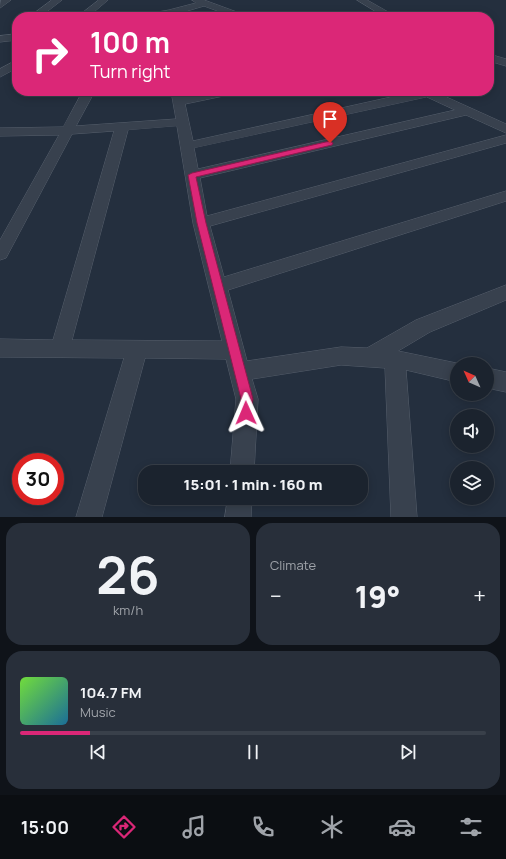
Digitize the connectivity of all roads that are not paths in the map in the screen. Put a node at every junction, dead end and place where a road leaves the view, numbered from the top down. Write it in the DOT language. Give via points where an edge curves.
graph roads {
  1 [pos="7,0"];
  2 [pos="58,0"];
  3 [pos="104,0"];
  4 [pos="361,0"];
  5 [pos="201,2"];
  6 [pos="0,5"];
  7 [pos="41,12"];
  8 [pos="88,12"];
  9 [pos="180,12"];
  10 [pos="228,12"];
  11 [pos="383,12"];
  12 [pos="12,33"];
  13 [pos="3,38"];
  14 [pos="494,59"];
  15 [pos="506,63"];
  16 [pos="12,66"];
  17 [pos="0,74"];
  18 [pos="86,96"];
  19 [pos="178,96"];
  20 [pos="408,96"];
  21 [pos="435,96"];
  22 [pos="467,111"];
  23 [pos="182,122"];
  24 [pos="122,126"];
  25 [pos="506,129"];
  26 [pos="67,131"];
  27 [pos="0,132"];
  28 [pos="506,139"];
  29 [pos="187,146"];
  30 [pos="192,175"];
  31 [pos="506,196"];
  32 [pos="201,223"];
  33 [pos="0,254"];
  34 [pos="218,286"];
  35 [pos="506,292"];
  36 [pos="0,348"];
  37 [pos="60,348"];
  38 [pos="137,349"];
  39 [pos="234,350"];
  40 [pos="368,358"];
  41 [pos="395,359"];
  42 [pos="450,371"];
  43 [pos="240,372"];
  44 [pos="494,379"];
  45 [pos="506,382"];
  46 [pos="242,465"];
  47 [pos="239,505"];
  48 [pos="89,517"];
  49 [pos="238,517"];
  50 [pos="404,517"];
  1 -- 6 [label="street"];
  2 -- 7 [label="street"];
  3 -- 8 [label="street"];
  4 -- 11 [label="street"];
  5 -- 9 [label="street"];
  5 -- 10 [label="street"];
  12 -- 13 [label="street"];
  14 -- 15 [label="street"];
  16 -- 17 [label="street"];
  18 -- 26 [label="street"];
  19 -- 23 [label="street"];
  20 -- 29 [label="street"];
  21 -- 22 [label="street"];
  22 -- 25 [label="street"];
  22 -- 30 [label="street"];
  23 -- 24 [label="street"];
  23 -- 29 [label="street"];
  24 -- 26 [label="street"];
  24 -- 37 [label="street"];
  26 -- 27 [label="street"];
  26 -- 33 [label="street"];
  28 -- 32 [label="street"];
  29 -- 30 [label="street"];
  30 -- 32 [label="street"];
  31 -- 34 [label="street"];
  32 -- 34 [label="street"];
  34 -- 39 [label="street"];
  35 -- 40 [label="street" via="423,326"];
  36 -- 37 [label="street"];
  37 -- 38 [label="street"];
  38 -- 39 [label="street"];
  38 -- 48 [label="street"];
  39 -- 43 [label="street"];
  40 -- 41 [label="street"];
  40 -- 43 [label="street" via="341,356"];
  41 -- 42 [label="street"];
  41 -- 50 [label="street"];
  43 -- 46 [label="street" via="247,399"];
  44 -- 45 [label="street"];
  47 -- 49 [label="street"];
}
